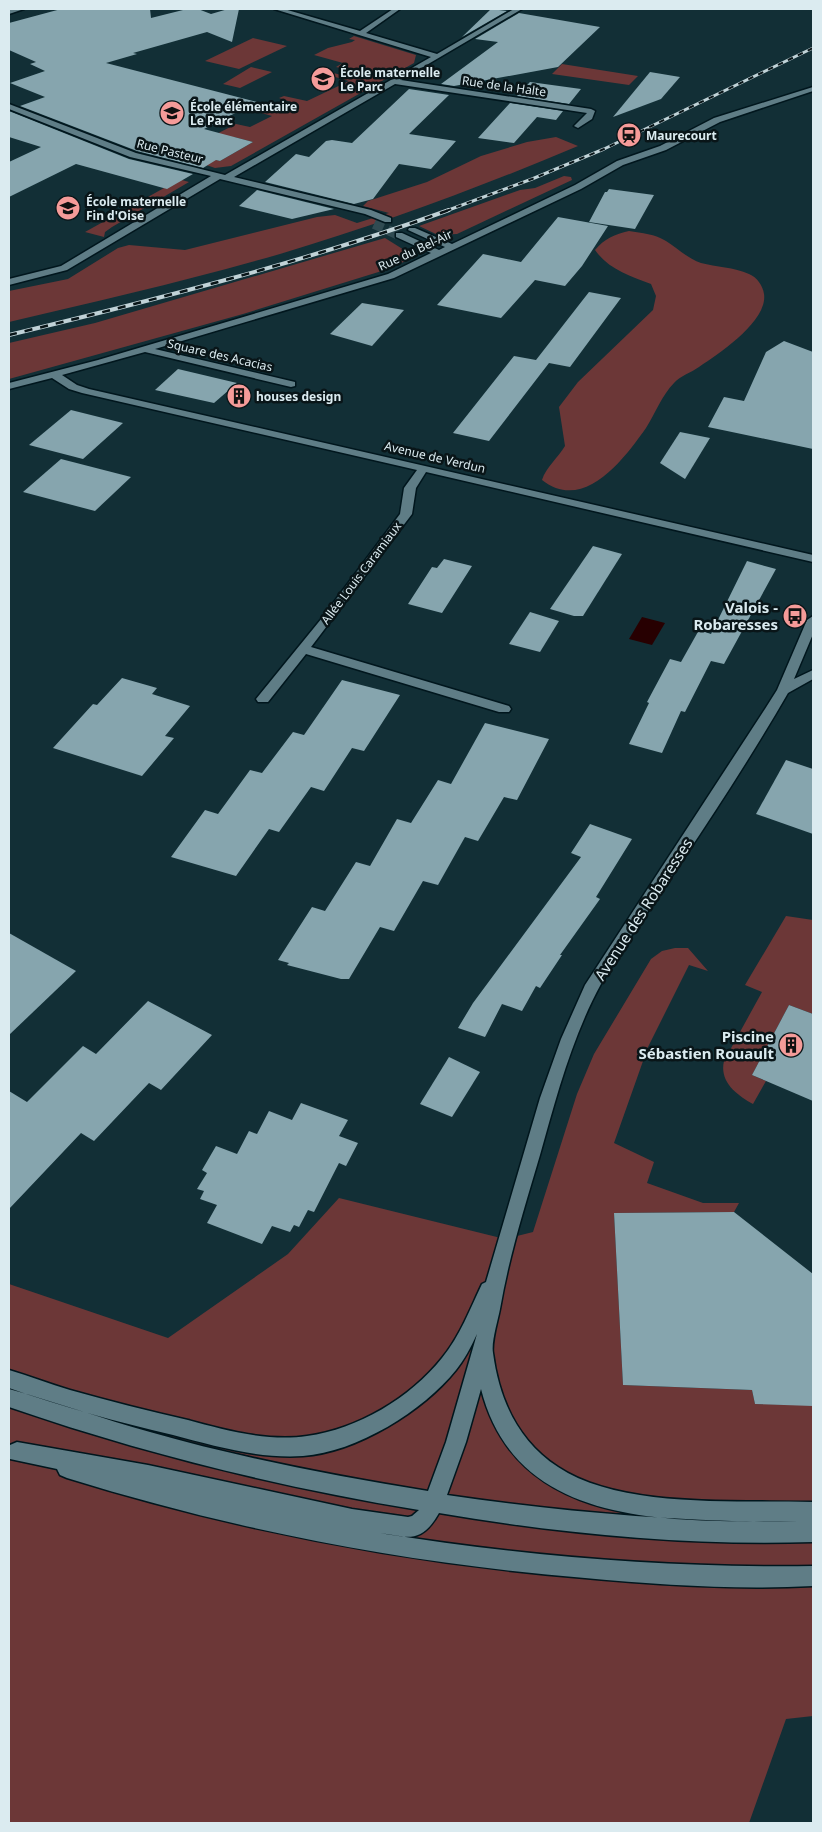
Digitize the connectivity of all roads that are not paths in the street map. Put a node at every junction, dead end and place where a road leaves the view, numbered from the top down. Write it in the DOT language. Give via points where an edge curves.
graph roads {
  1 [pos="21,9"];
  2 [pos="277,9"];
  3 [pos="397,9"];
  4 [pos="519,9"];
  5 [pos="9,12"];
  6 [pos="360,34"];
  7 [pos="437,56"];
  8 [pos="393,81"];
  9 [pos="813,89"];
  10 [pos="9,106"];
  11 [pos="578,126"];
  12 [pos="222,177"];
  13 [pos="331,204"];
  14 [pos="388,220"];
  15 [pos="374,224"];
  16 [pos="412,230"];
  17 [pos="399,235"];
  18 [pos="452,247"];
  19 [pos="438,253"];
  20 [pos="9,282"];
  21 [pos="145,349"];
  22 [pos="54,375"];
  23 [pos="291,384"];
  24 [pos="9,386"];
  25 [pos="424,468"];
  26 [pos="813,558"];
  27 [pos="813,620"];
  28 [pos="805,647"];
  29 [pos="304,649"];
  30 [pos="813,657"];
  31 [pos="813,674"];
  32 [pos="783,690"];
  33 [pos="263,699"];
  34 [pos="504,709"];
  35 [pos="498,1268"];
  36 [pos="484,1347"];
  37 [pos="9,1379"];
  38 [pos="9,1398"];
  39 [pos="13,1450"];
  40 [pos="434,1502"];
  41 [pos="813,1512"];
  42 [pos="813,1532"];
  43 [pos="813,1576"];
  1 -- 5 [label="street"];
  2 -- 6 [label="street"];
  3 -- 6 [label="street"];
  4 -- 7 [label="street"];
  6 -- 7 [label="street"];
  7 -- 8 [label="street"];
  8 -- 11 [label="street, Rue de la Halte" via="591,111"];
  8 -- 12 [label="street"];
  9 -- 18 [label="street, Rue du Bel-Air" via="717,120 662,148 620,163 578,187"];
  10 -- 12 [label="street, Rue Pasteur" via="133,155"];
  12 -- 13 [label="street, Rue Pasteur"];
  12 -- 20 [label="street" via="64,268"];
  13 -- 14 [label="street, Rue Pasteur"];
  13 -- 15 [label="street, Rue Pasteur"];
  16 -- 18 [label="street"];
  17 -- 19 [label="street"];
  18 -- 19 [label="street, Rue du Bel-Air"];
  19 -- 21 [label="street, Rue du Bel-Air" via="400,273 357,288"];
  21 -- 22 [label="street, Rue du Bel-Air"];
  21 -- 23 [label="street, Square des Acacias"];
  22 -- 24 [label="street, Rue du Bel-Air"];
  22 -- 25 [label="street, Avenue de Verdun" via="86,391"];
  25 -- 26 [label="street, Avenue de Verdun"];
  25 -- 29 [label="street, Allée Louis Caramiaux" via="410,488 406,514"];
  27 -- 28 [label="street, Avenue des Robaresses"];
  28 -- 30 [label="street"];
  28 -- 32 [label="street, Avenue des Robaresses"];
  29 -- 33 [label="street, Allée Louis Caramiaux"];
  29 -- 34 [label="street"];
  31 -- 32 [label="street, Avenue des Robaresses"];
  32 -- 35 [label="street, Avenue des Robaresses" via="593,985 548,1098"];
  35 -- 36 [label="street, Avenue des Robaresses"];
  35 -- 37 [label="street" via="465,1340 449,1364 417,1395 376,1423 333,1439 286,1447 225,1439 56,1395"];
  36 -- 40 [label="street" via="456,1442"];
  36 -- 41 [label="street" via="487,1380 505,1426 517,1445 551,1476 606,1500 648,1505"];
  38 -- 40 [label="street" via="54,1414 215,1459 286,1476"];
  39 -- 40 [label="street" via="148,1474 352,1519 399,1526 415,1526 424,1520"];
  39 -- 43 [label="street" via="156,1495 360,1541 460,1555 622,1571 710,1576"];
  40 -- 42 [label="street" via="597,1523 692,1530"];
}
